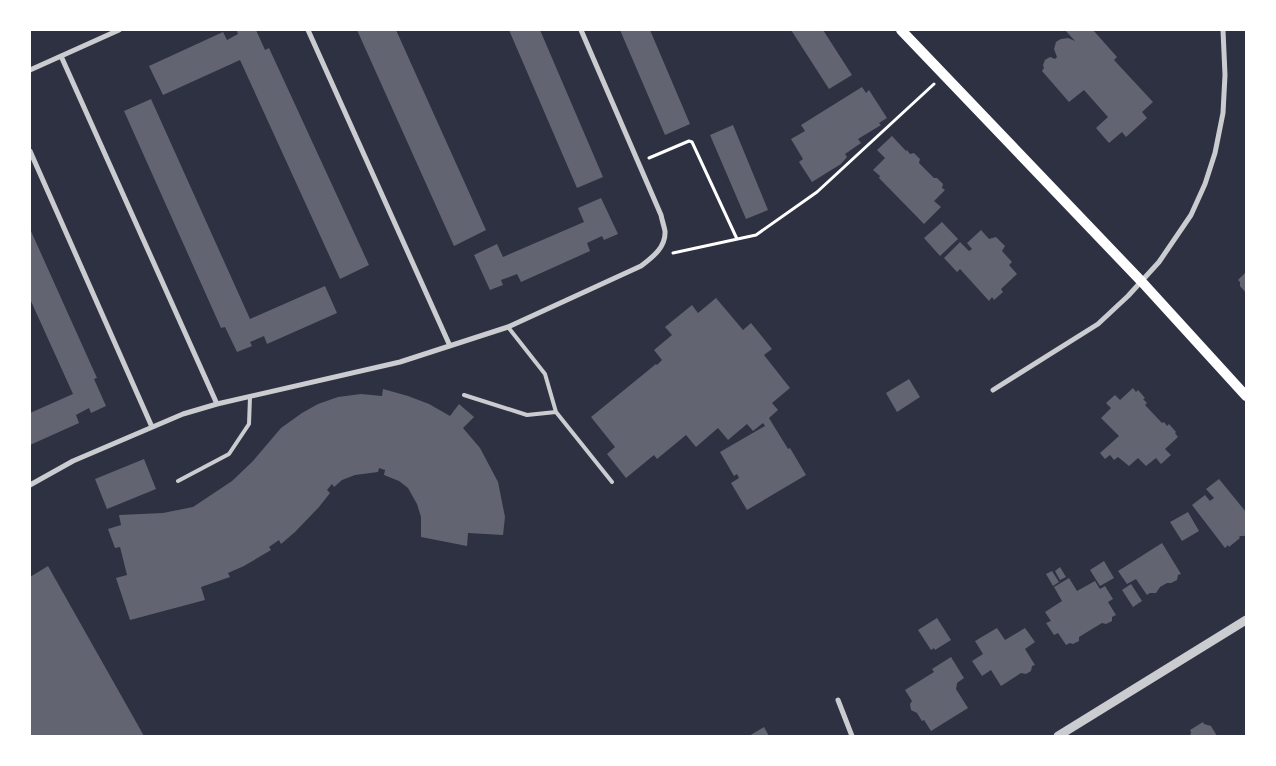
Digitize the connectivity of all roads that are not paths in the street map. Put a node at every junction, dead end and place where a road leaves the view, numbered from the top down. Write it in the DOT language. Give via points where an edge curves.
graph roads {
  1 [pos="119,30"];
  2 [pos="308,30"];
  3 [pos="582,30"];
  4 [pos="901,30"];
  5 [pos="1224,30"];
  6 [pos="62,56"];
  7 [pos="30,69"];
  8 [pos="30,151"];
  9 [pos="1142,282"];
  10 [pos="508,327"];
  11 [pos="450,346"];
  12 [pos="993,390"];
  13 [pos="464,395"];
  14 [pos="1246,396"];
  15 [pos="250,397"];
  16 [pos="217,404"];
  17 [pos="556,412"];
  18 [pos="152,427"];
  19 [pos="178,481"];
  20 [pos="612,482"];
  21 [pos="30,484"];
  22 [pos="1246,620"];
  23 [pos="838,700"];
  24 [pos="852,736"];
  25 [pos="1058,736"];
  1 -- 6 [label="street"];
  2 -- 11 [label="street"];
  3 -- 10 [label="street" via="661,215 664,239 658,252 641,266"];
  4 -- 9 [label="main road"];
  5 -- 9 [label="street" via="1223,113 1205,184 1179,234"];
  6 -- 7 [label="street"];
  6 -- 16 [label="street"];
  8 -- 18 [label="street"];
  9 -- 12 [label="street" via="1098,324"];
  9 -- 14 [label="main road"];
  10 -- 11 [label="street"];
  10 -- 17 [label="lane" via="545,374"];
  11 -- 15 [label="street" via="400,362"];
  13 -- 17 [label="lane" via="527,415"];
  15 -- 16 [label="street"];
  15 -- 19 [label="lane" via="250,424 229,454"];
  16 -- 18 [label="street"];
  17 -- 20 [label="lane"];
  18 -- 21 [label="street" via="73,461"];
  22 -- 25 [label="street"];
  23 -- 24 [label="street"];
}
